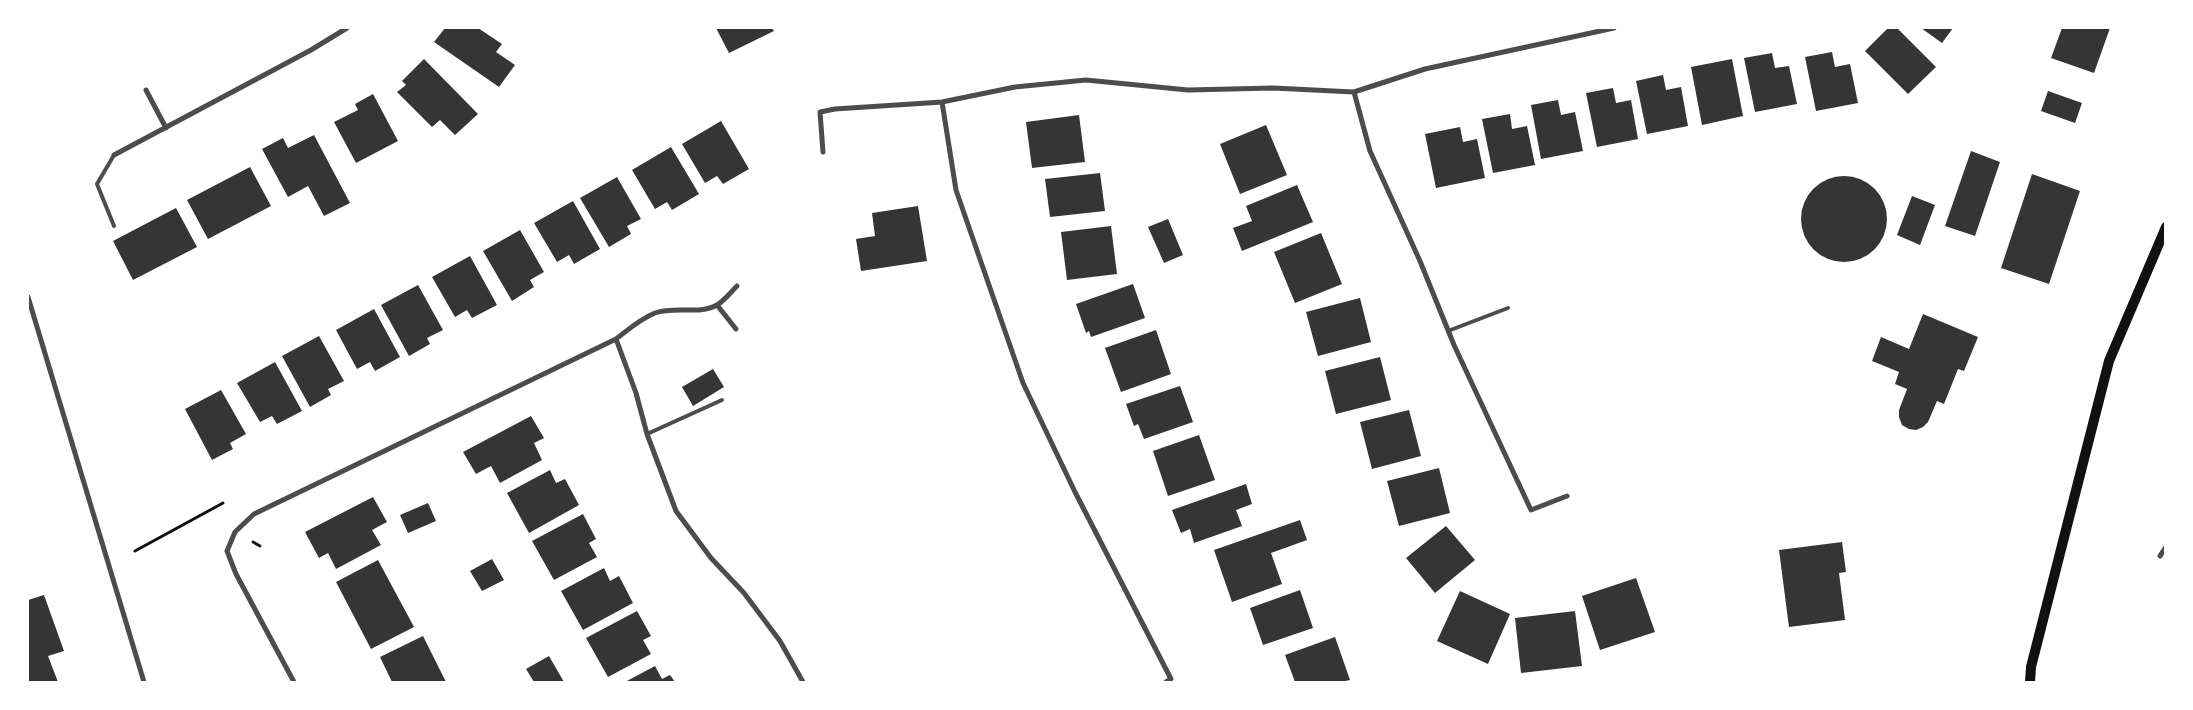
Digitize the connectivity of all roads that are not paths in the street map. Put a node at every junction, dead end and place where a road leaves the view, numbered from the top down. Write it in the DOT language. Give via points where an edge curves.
graph roads {
  1 [pos="347,28"];
  2 [pos="1614,28"];
  3 [pos="146,90"];
  4 [pos="1354,92"];
  5 [pos="942,102"];
  6 [pos="166,128"];
  7 [pos="823,152"];
  8 [pos="114,155"];
  9 [pos="114,226"];
  10 [pos="2166,226"];
  11 [pos="737,286"];
  12 [pos="28,297"];
  13 [pos="717,305"];
  14 [pos="1508,308"];
  15 [pos="736,330"];
  16 [pos="1448,331"];
  17 [pos="616,339"];
  18 [pos="722,400"];
  19 [pos="647,434"];
  20 [pos="1567,496"];
  21 [pos="2166,547"];
  22 [pos="2160,556"];
  23 [pos="144,682"];
  24 [pos="294,682"];
  25 [pos="803,682"];
  26 [pos="1166,682"];
  27 [pos="2030,682"];
  1 -- 6 [label="street"];
  2 -- 4 [label="street" via="1425,69"];
  3 -- 6 [label="street"];
  4 -- 5 [label="street" via="1273,88 1188,90 1086,80 1015,87"];
  4 -- 16 [label="street" via="1370,151"];
  5 -- 7 [label="street" via="820,112"];
  5 -- 26 [label="street" via="956,190 1023,382 1171,680"];
  6 -- 8 [label="street"];
  8 -- 9 [label="lane" via="97,184"];
  10 -- 27 [label="main road" via="2109,361 2031,667"];
  11 -- 13 [label="street"];
  12 -- 23 [label="street"];
  13 -- 15 [label="street"];
  13 -- 17 [label="street" via="656,313 639,321"];
  14 -- 16 [label="lane"];
  16 -- 20 [label="street" via="1531,510"];
  17 -- 19 [label="street"];
  17 -- 24 [label="street" via="254,514 235,532 227,551 236,574"];
  18 -- 19 [label="lane"];
  19 -- 25 [label="street" via="676,511 780,641"];
  21 -- 22 [label="street"];
}
